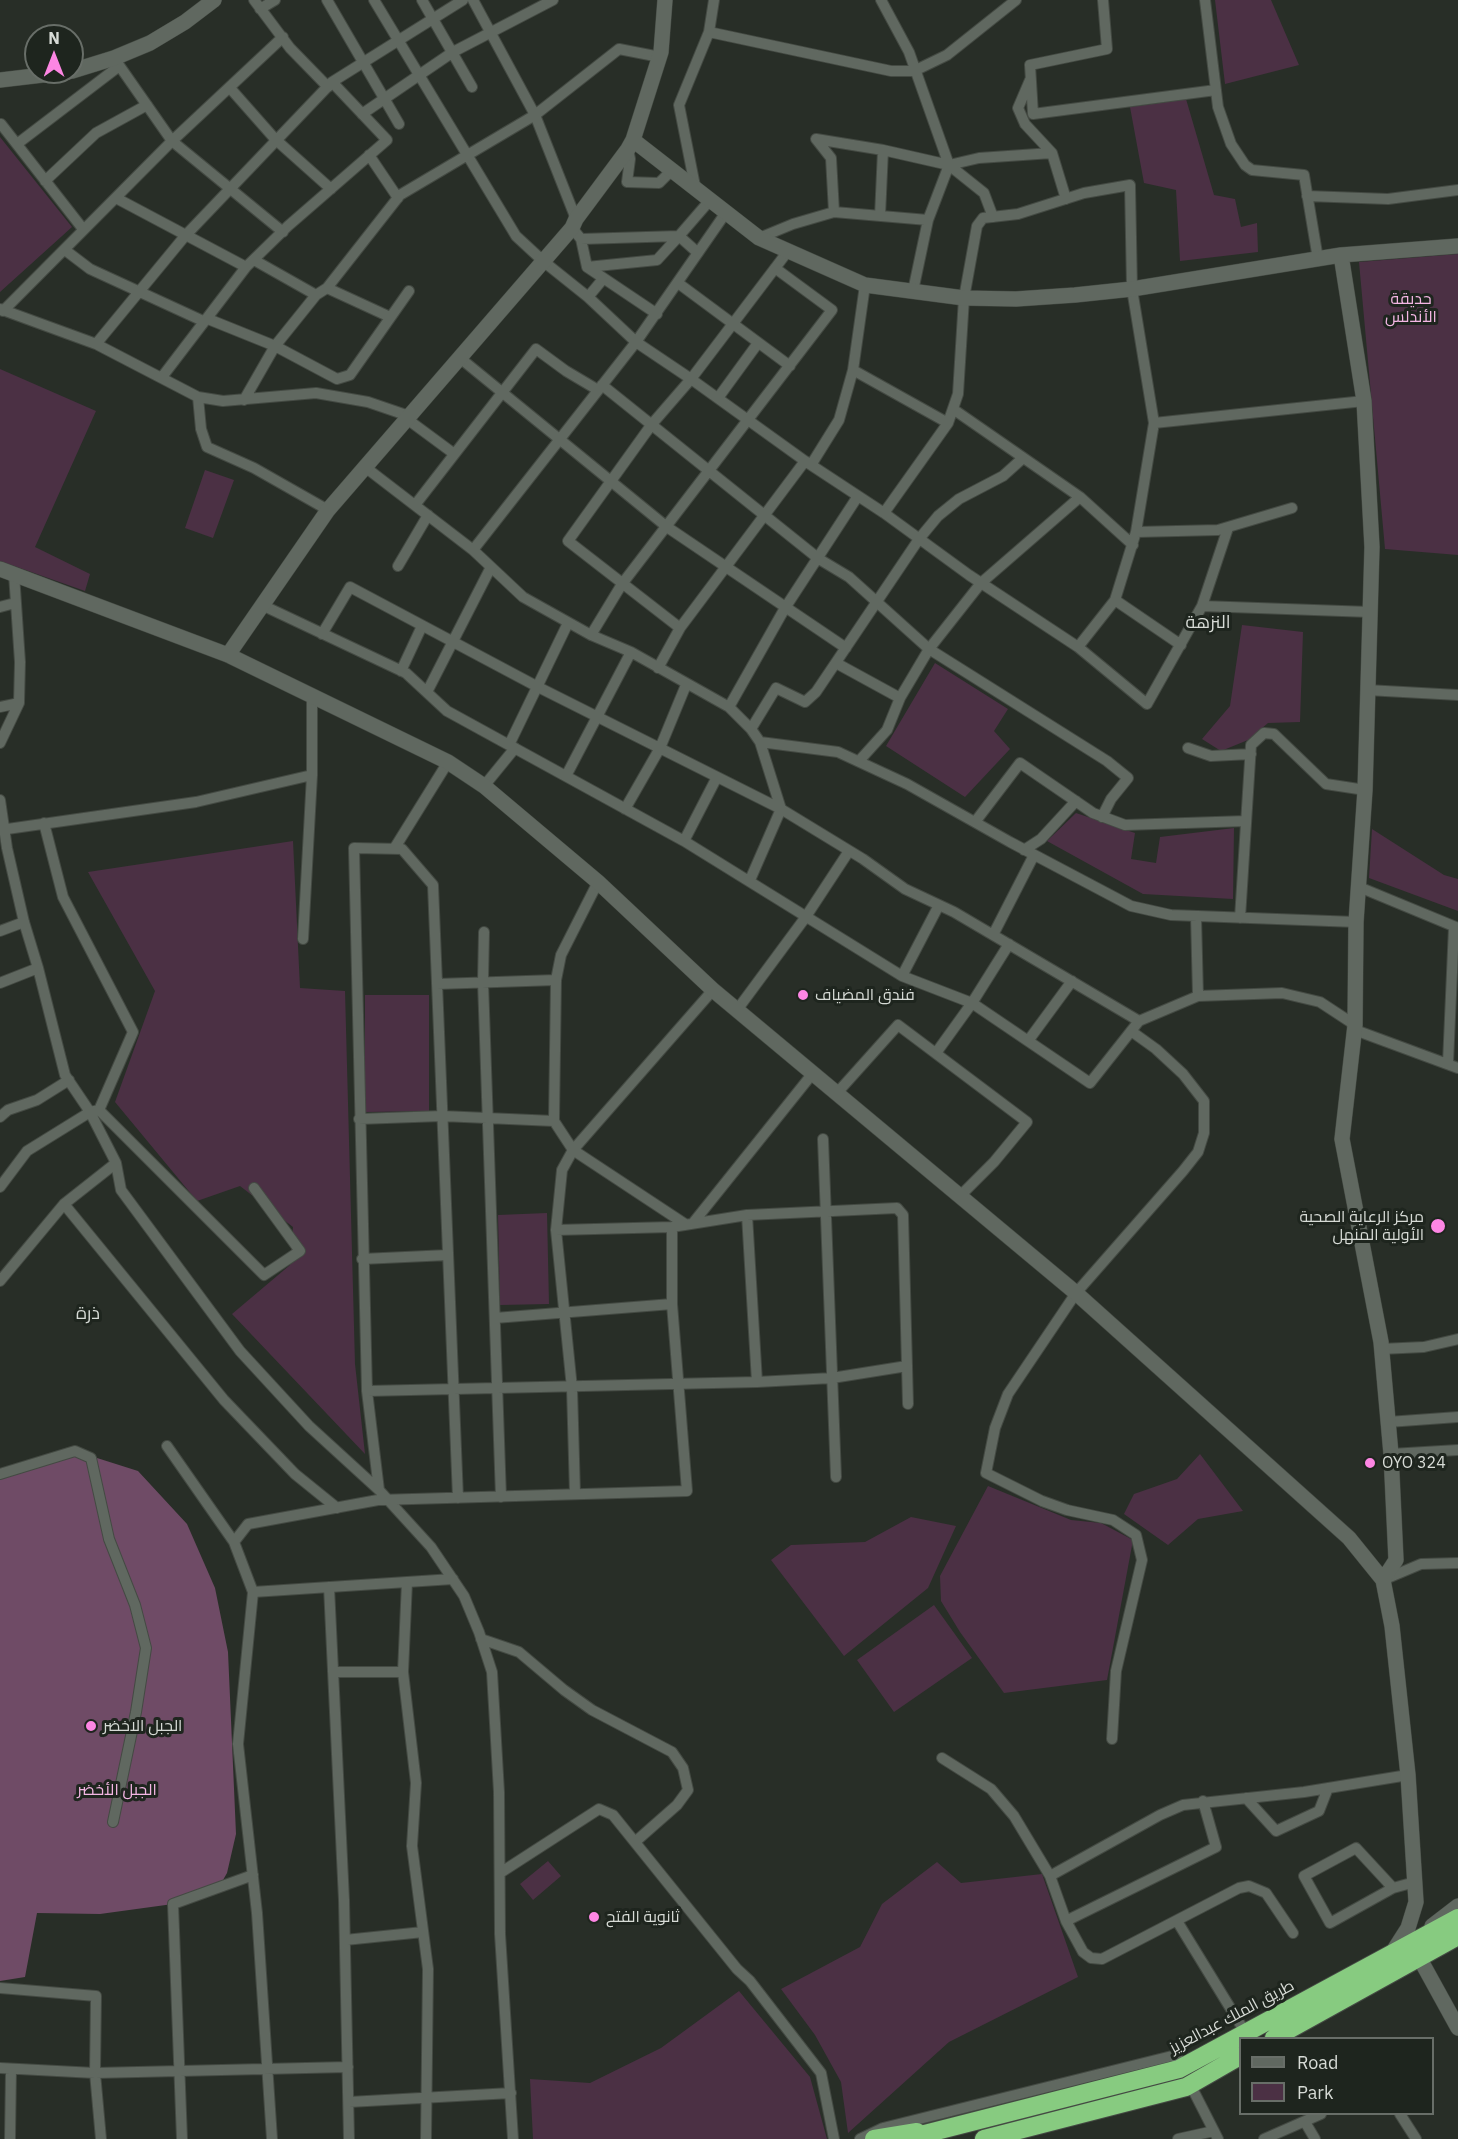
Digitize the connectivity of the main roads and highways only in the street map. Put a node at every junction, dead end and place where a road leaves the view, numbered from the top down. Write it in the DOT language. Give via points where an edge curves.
graph roads {
  1 [pos="1458,1918"];
  2 [pos="1458,1936"];
  3 [pos="1276,2037"];
  4 [pos="1239,2057"];
  5 [pos="963,2124"];
  6 [pos="874,2139"];
  7 [pos="905,2139"];
  8 [pos="984,2139"];
  1 -- 5 [label="highway, طريق الملك عبدالعزيز" via="1179,2069"];
  2 -- 3 [label="highway"];
  4 -- 8 [label="highway" via="1186,2087"];
  5 -- 6 [label="highway"];
  5 -- 7 [label="highway, طريق الملك عبدالعزيز"];
}
